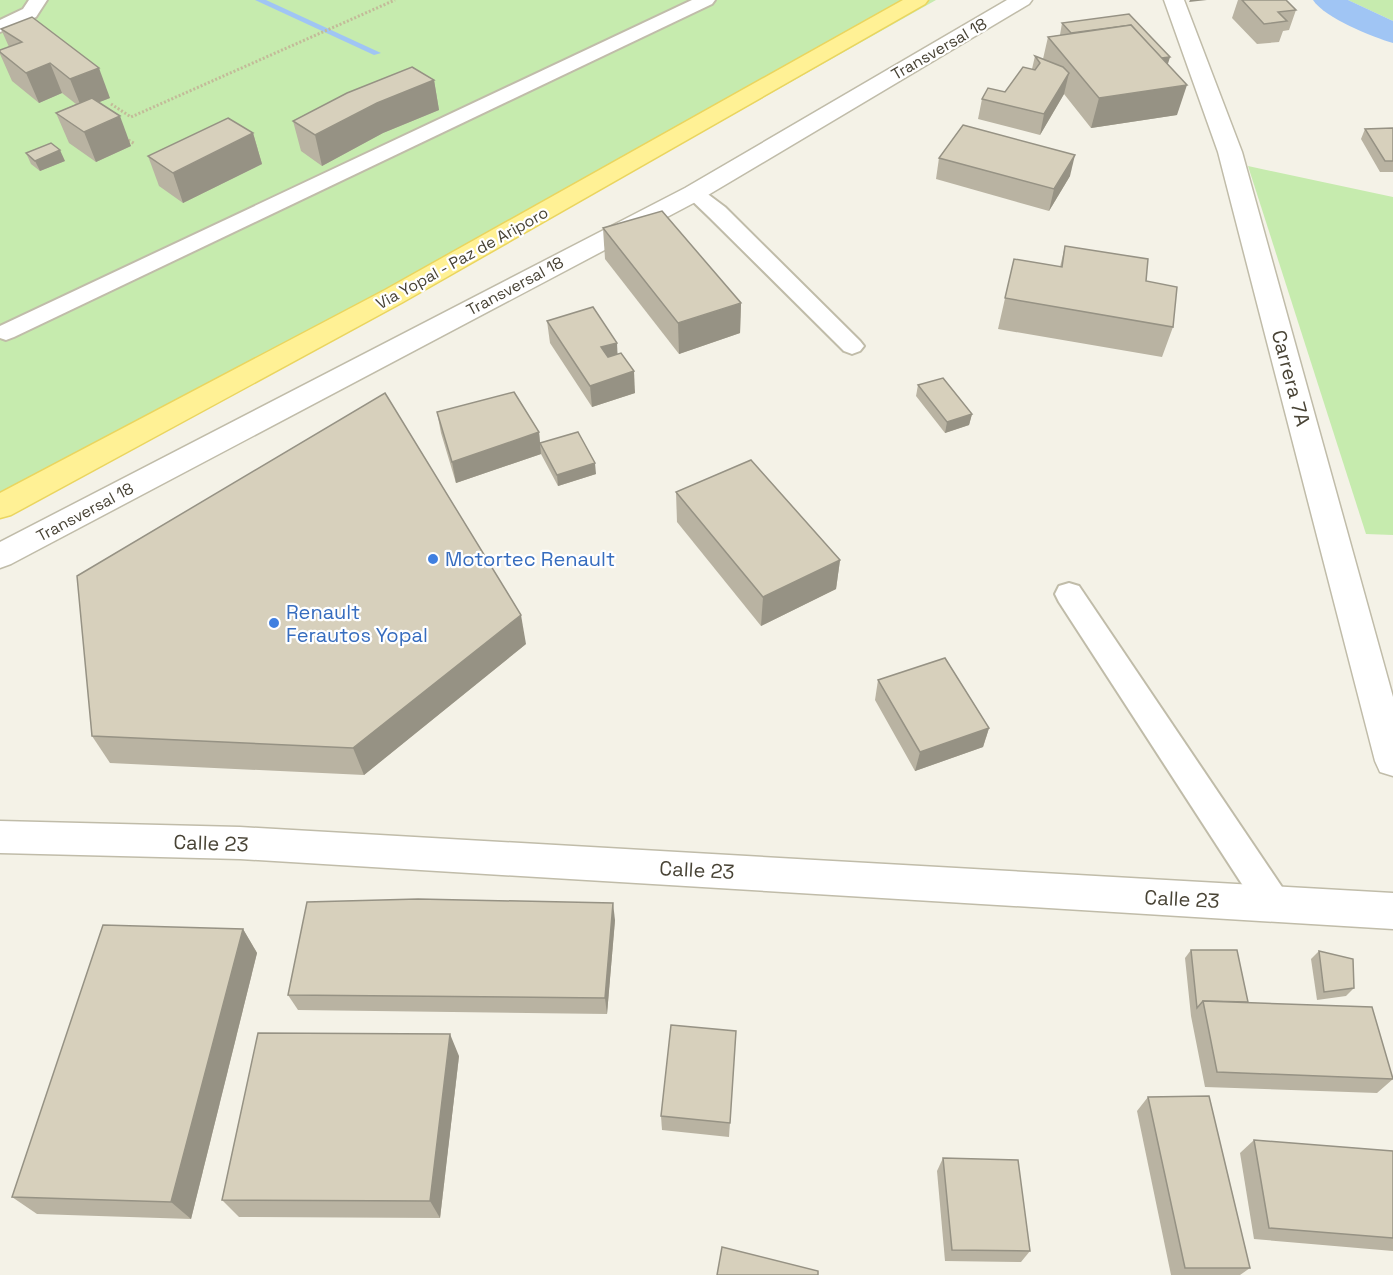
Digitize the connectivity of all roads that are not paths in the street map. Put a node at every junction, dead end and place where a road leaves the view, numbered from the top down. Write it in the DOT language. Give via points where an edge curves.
graph roads {
  1 [pos="38,0"];
  2 [pos="706,0"];
  3 [pos="918,0"];
  4 [pos="1022,0"];
  5 [pos="1174,0"];
  6 [pos="0,27"];
  7 [pos="694,193"];
  8 [pos="6,332"];
  9 [pos="852,346"];
  10 [pos="0,507"];
  11 [pos="0,556"];
  12 [pos="1070,594"];
  13 [pos="1393,761"];
  14 [pos="0,837"];
  15 [pos="1274,904"];
  16 [pos="1393,911"];
  1 -- 6 [label="lane" via="30,13"];
  2 -- 8 [label="lane"];
  3 -- 10 [label="main road, Via Yopal - Paz de Ariporo" via="394,296"];
  4 -- 7 [label="street, Transversal 18"];
  5 -- 13 [label="street, Carrera 7A" via="1230,152"];
  7 -- 9 [label="lane"];
  7 -- 11 [label="street, Transversal 18"];
  12 -- 15 [label="lane"];
  14 -- 15 [label="street, Calle 23" via="240,843"];
  15 -- 16 [label="street, Calle 23"];
}
